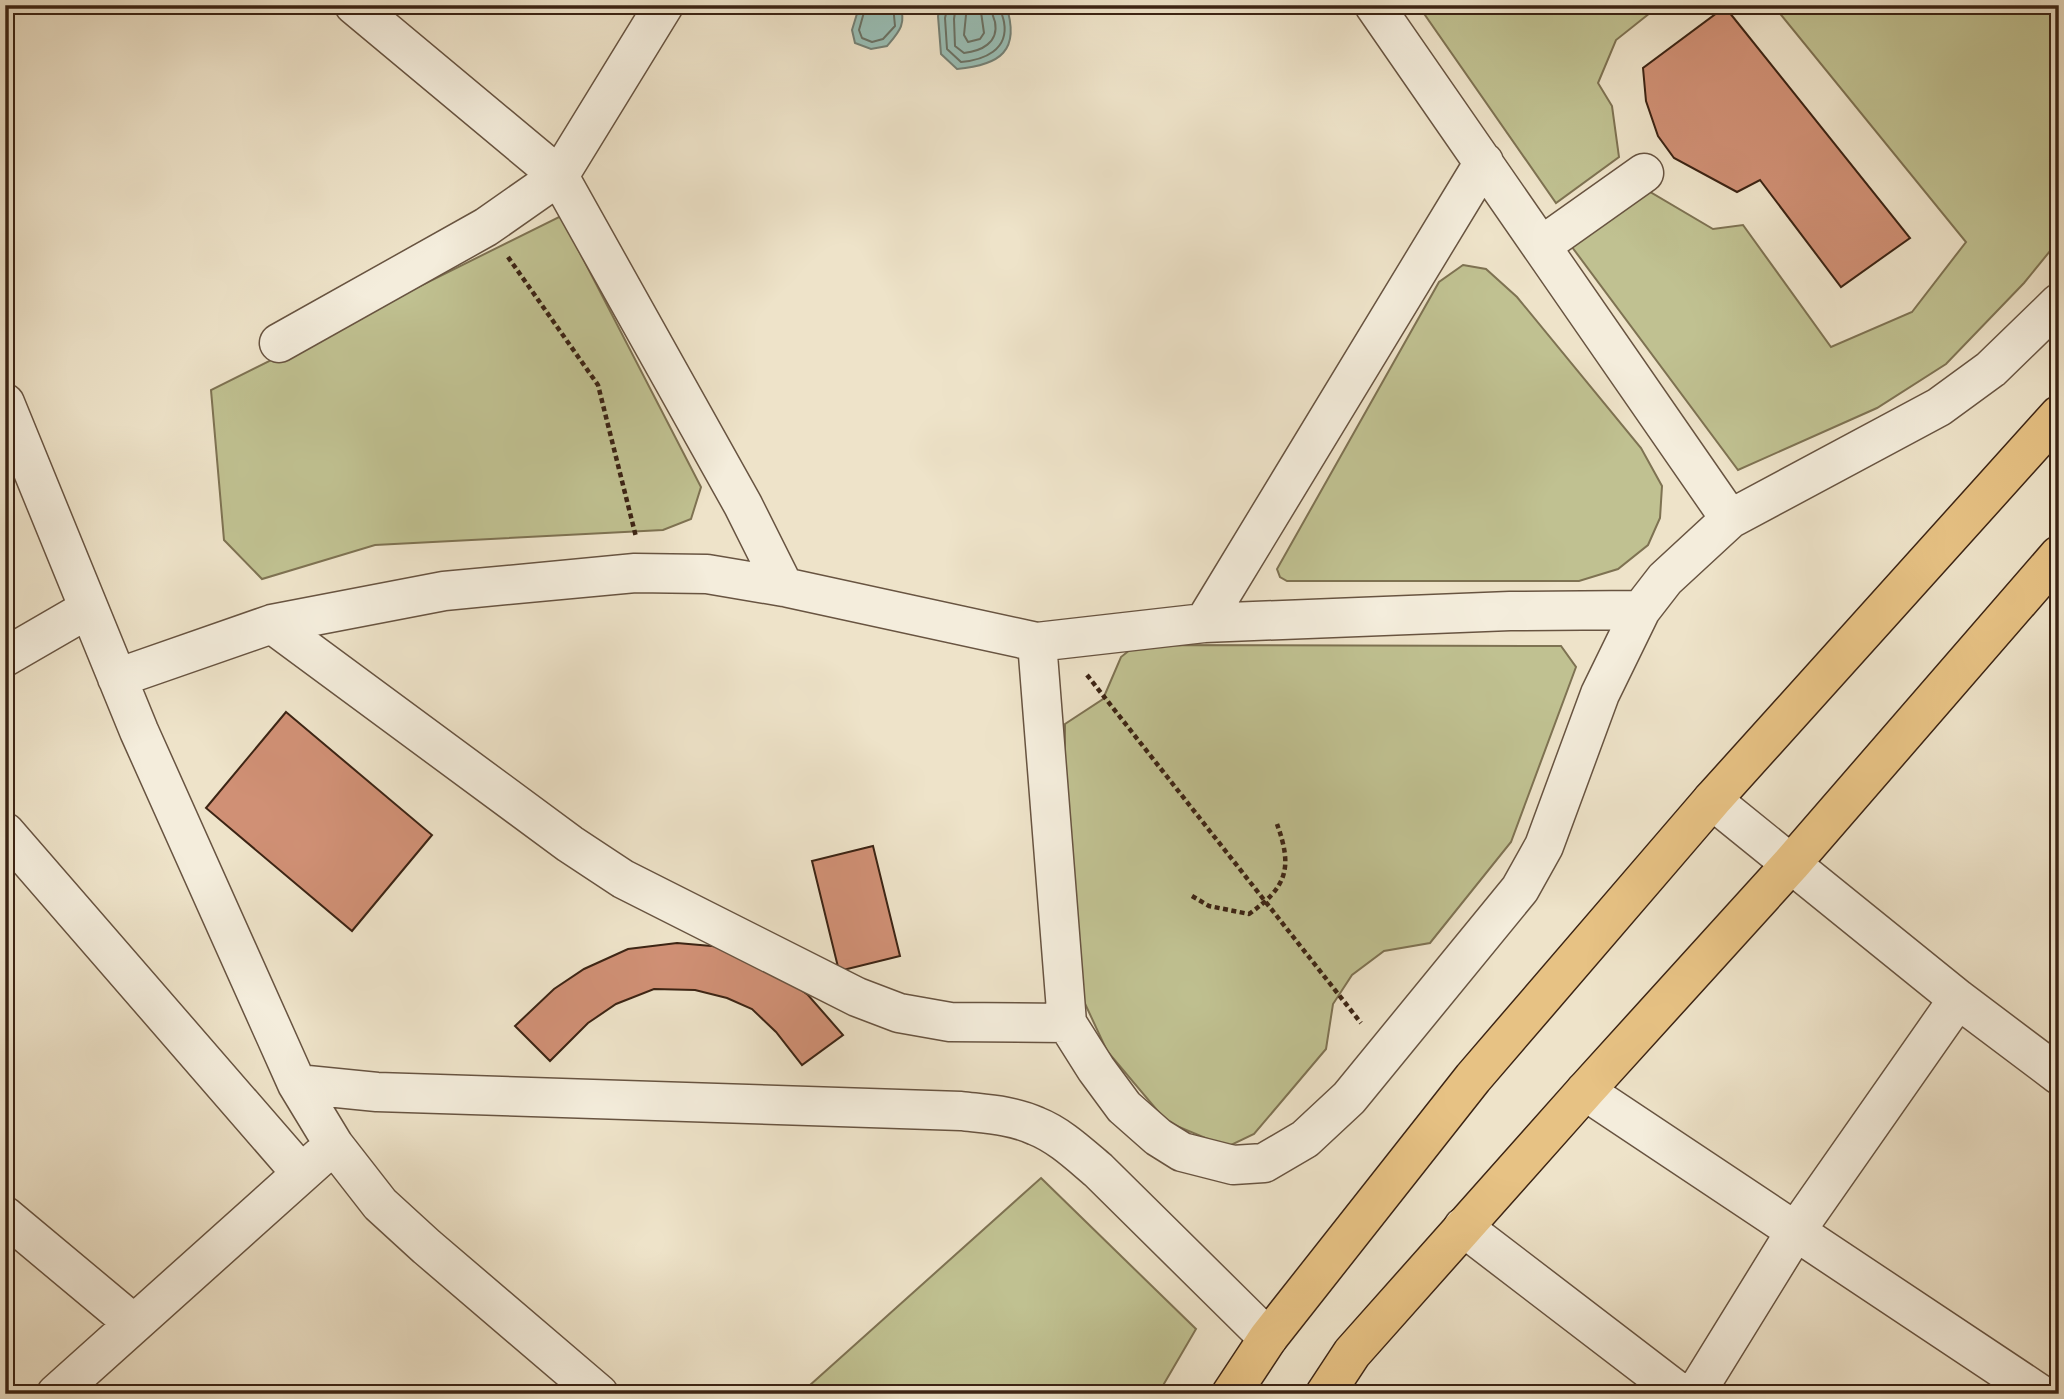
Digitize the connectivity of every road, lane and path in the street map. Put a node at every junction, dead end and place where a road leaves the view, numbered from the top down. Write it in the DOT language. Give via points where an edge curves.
graph roads {
  1 [pos="354,5"];
  2 [pos="664,5"];
  3 [pos="1374,5"];
  4 [pos="1484,162"];
  5 [pos="1643,173"];
  6 [pos="559,176"];
  7 [pos="486,227"];
  8 [pos="1541,246"];
  9 [pos="2059,303"];
  10 [pos="279,343"];
  11 [pos="5,403"];
  12 [pos="2059,415"];
  13 [pos="1730,519"];
  14 [pos="2056,562"];
  15 [pos="635,573"];
  16 [pos="784,587"];
  17 [pos="88,609"];
  18 [pos="1642,610"];
  19 [pos="1204,623"];
  20 [pos="272,624"];
  21 [pos="1048,641"];
  22 [pos="5,657"];
  23 [pos="117,678"];
  24 [pos="1712,800"];
  25 [pos="1276,824"];
  26 [pos="5,832"];
  27 [pos="1791,864"];
  28 [pos="1192,897"];
  29 [pos="1266,902"];
  30 [pos="1958,999"];
  31 [pos="1067,1023"];
  32 [pos="1385,1054"];
  33 [pos="2059,1075"];
  34 [pos="296,1084"];
  35 [pos="1585,1091"];
  36 [pos="334,1145"];
  37 [pos="301,1173"];
  38 [pos="5,1216"];
  39 [pos="1463,1227"];
  40 [pos="1795,1232"];
  41 [pos="133,1323"];
  42 [pos="1268,1338"];
  43 [pos="55,1394"];
  44 [pos="599,1394"];
  45 [pos="1231,1394"];
  46 [pos="1325,1394"];
  47 [pos="1681,1394"];
  48 [pos="1695,1394"];
  49 [pos="2040,1394"];
  1 -- 6 [label="street"];
  2 -- 6 [label="street"];
  3 -- 4 [label="street"];
  4 -- 8 [label="street"];
  4 -- 19 [label="street"];
  5 -- 8 [label="street"];
  6 -- 7 [label="street"];
  6 -- 16 [label="street"];
  7 -- 10 [label="street"];
  7 -- 15 [label="path" via="598,386 636,535"];
  8 -- 13 [label="street"];
  9 -- 13 [label="street" via="1991,369 1939,407"];
  11 -- 17 [label="street"];
  12 -- 24 [label="main road"];
  13 -- 18 [label="street" via="1665,579"];
  14 -- 27 [label="main road"];
  15 -- 16 [label="street" via="707,573"];
  15 -- 20 [label="street" via="444,591"];
  16 -- 21 [label="street"];
  17 -- 22 [label="street"];
  17 -- 23 [label="street"];
  18 -- 19 [label="street"];
  18 -- 32 [label="street" via="1600,694 1544,846 1520,889"];
  19 -- 21 [label="street"];
  20 -- 23 [label="street"];
  20 -- 31 [label="street" via="623,879 845,991 899,1013 950,1022"];
  21 -- 29 [label="path"];
  21 -- 31 [label="street"];
  23 -- 34 [label="street"];
  24 -- 27 [label="street"];
  24 -- 42 [label="main road" via="1473,1078"];
  25 -- 29 [label="path" via="1285,866 1276,893"];
  26 -- 37 [label="street"];
  27 -- 30 [label="street"];
  27 -- 35 [label="main road"];
  28 -- 29 [label="path" via="1249,915"];
  29 -- 32 [label="path"];
  30 -- 33 [label="street"];
  30 -- 40 [label="street"];
  31 -- 32 [label="street" via="1124,1107 1158,1137 1182,1152 1233,1165 1264,1163 1305,1139 1349,1098"];
  34 -- 36 [label="street"];
  34 -- 42 [label="street" via="377,1092 1005,1116 1037,1126 1098,1170"];
  35 -- 39 [label="main road"];
  35 -- 40 [label="street"];
  36 -- 37 [label="street"];
  36 -- 44 [label="street" via="380,1204"];
  37 -- 41 [label="street"];
  38 -- 41 [label="street"];
  39 -- 46 [label="main road" via="1352,1353"];
  39 -- 47 [label="street"];
  40 -- 48 [label="street"];
  40 -- 49 [label="street"];
  41 -- 43 [label="street"];
  42 -- 45 [label="main road"];
}
